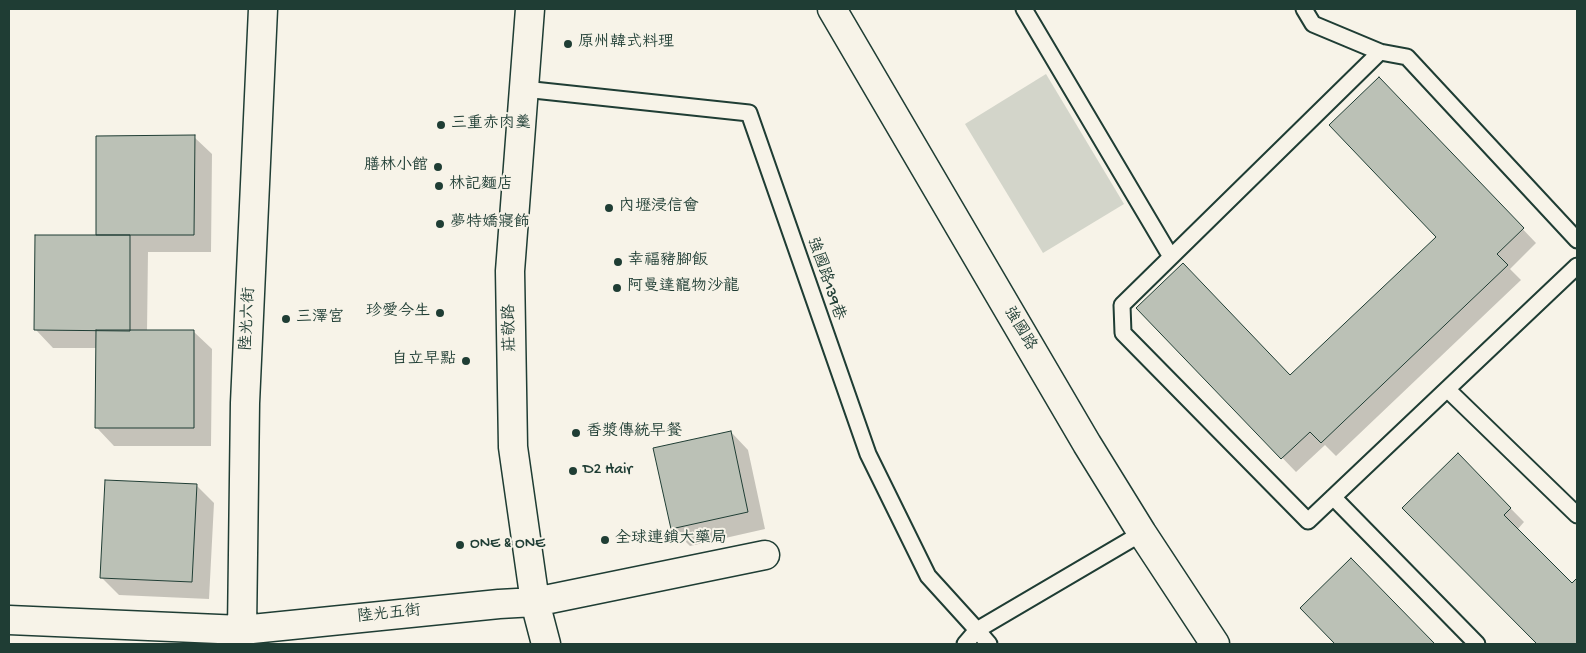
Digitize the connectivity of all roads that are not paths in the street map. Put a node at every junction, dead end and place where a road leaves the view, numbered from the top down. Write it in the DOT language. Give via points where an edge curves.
graph roads {
  1 [pos="263,9"];
  2 [pos="530,9"];
  3 [pos="832,9"];
  4 [pos="1024,9"];
  5 [pos="1304,9"];
  6 [pos="1380,52"];
  7 [pos="524,90"];
  8 [pos="1577,240"];
  9 [pos="1171,257"];
  10 [pos="1577,266"];
  11 [pos="1448,390"];
  12 [pos="1333,497"];
  13 [pos="1577,515"];
  14 [pos="1142,533"];
  15 [pos="766,556"];
  16 [pos="536,602"];
  17 [pos="9,620"];
  18 [pos="242,630"];
  19 [pos="977,630"];
  20 [pos="546,644"];
  21 [pos="964,644"];
  22 [pos="989,644"];
  23 [pos="1215,644"];
  24 [pos="1477,644"];
  1 -- 18 [label="street, 陸光六街" via="245,403"];
  2 -- 7 [label="street, 莊敬路"];
  3 -- 14 [label="street, 強國路"];
  4 -- 9 [label="lane"];
  5 -- 6 [label="lane" via="1313,24"];
  6 -- 8 [label="lane" via="1407,57"];
  6 -- 9 [label="lane"];
  7 -- 16 [label="street, 莊敬路" via="510,271 513,437"];
  7 -- 19 [label="lane, 強國路139巷" via="749,113 868,454 928,576"];
  9 -- 12 [label="lane" via="1122,305 1123,333 1308,521"];
  10 -- 11 [label="lane"];
  11 -- 12 [label="lane"];
  11 -- 13 [label="lane"];
  12 -- 24 [label="lane"];
  14 -- 19 [label="lane"];
  14 -- 23 [label="street, 強國路"];
  15 -- 16 [label="street, 陸光五街"];
  16 -- 18 [label="street, 陸光五街"];
  16 -- 20 [label="street, 莊敬路"];
  17 -- 18 [label="street, 陸光五街"];
  19 -- 21 [label="lane"];
  19 -- 22 [label="lane, 強國路139巷"];
}
